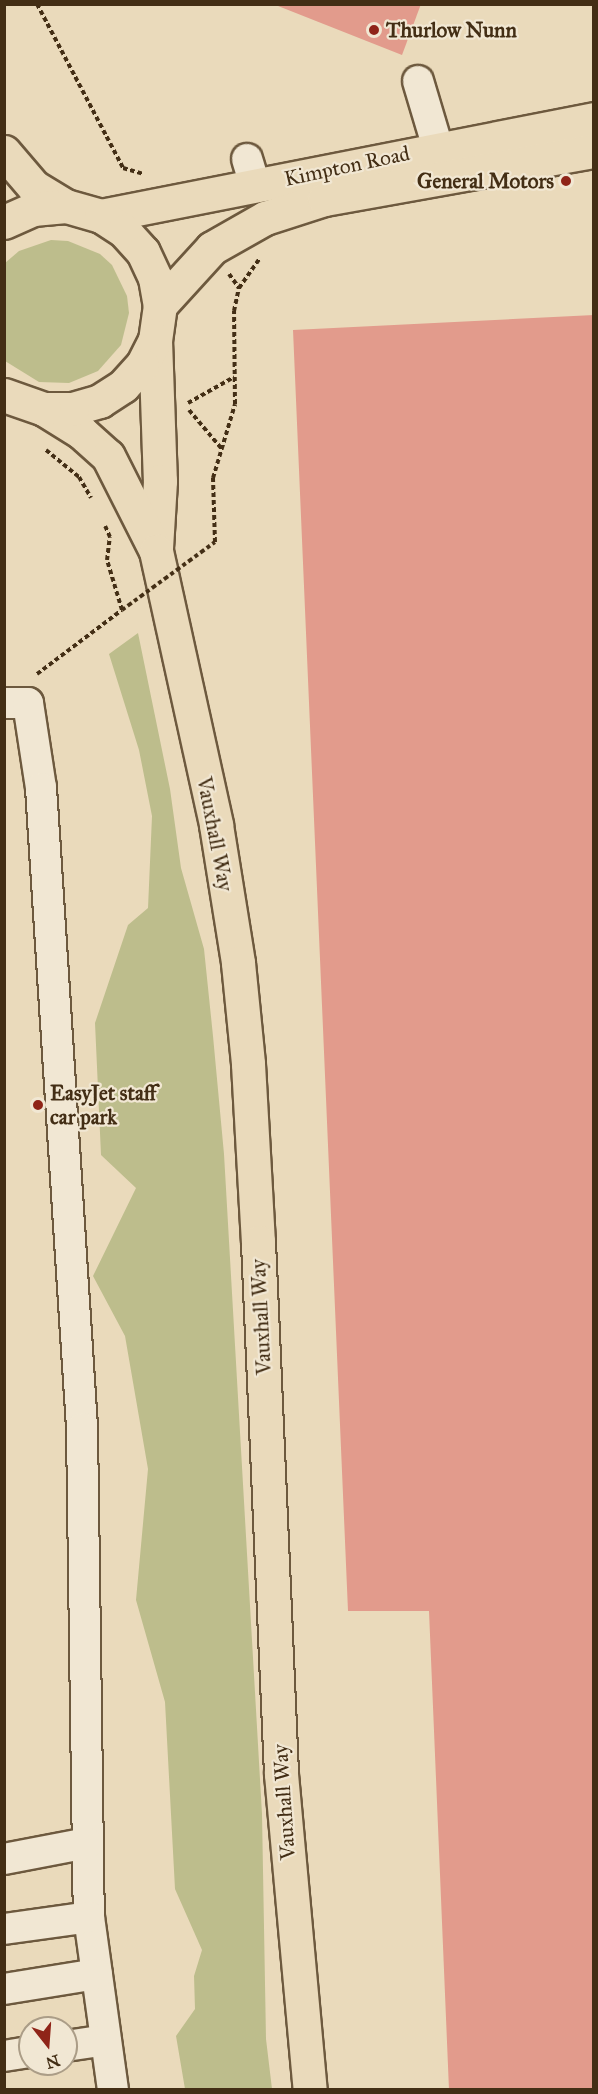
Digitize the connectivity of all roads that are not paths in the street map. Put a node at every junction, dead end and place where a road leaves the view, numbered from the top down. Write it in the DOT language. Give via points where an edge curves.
graph roads {
  1 [pos="418,81"];
  2 [pos="594,119"];
  3 [pos="438,148"];
  4 [pos="4,152"];
  5 [pos="594,152"];
  6 [pos="66,206"];
  7 [pos="101,216"];
  8 [pos="4,222"];
  9 [pos="160,305"];
  10 [pos="155,340"];
  11 [pos="7,398"];
  12 [pos="44,409"];
  13 [pos="156,551"];
  14 [pos="13,702"];
  15 [pos="87,1843"];
  16 [pos="4,1859"];
  17 [pos="88,1917"];
  18 [pos="4,1929"];
  19 [pos="97,1974"];
  20 [pos="4,1989"];
  21 [pos="106,2040"];
  22 [pos="78,2044"];
  23 [pos="113,2090"];
  24 [pos="310,2090"];
  1 -- 3 [label="lane"];
  2 -- 3 [label="main road, Kimpton Road"];
  3 -- 7 [label="main road, Kimpton Road" via="251,173"];
  4 -- 6 [label="main road" via="34,187"];
  5 -- 9 [label="main road, Kimpton Road" via="324,199 265,218 212,248"];
  6 -- 7 [label="main road"];
  6 -- 8 [label="main road" via="33,209"];
  7 -- 9 [label="main road" via="124,231 143,252 155,278"];
  9 -- 10 [label="main road"];
  10 -- 12 [label="main road" via="142,366 123,386 100,401 72,409"];
  10 -- 13 [label="main road, Vauxhall Way" via="160,481"];
  11 -- 12 [label="main road"];
  12 -- 13 [label="main road, Vauxhall Way" via="81,432 108,456"];
  13 -- 24 [label="main road, Vauxhall Way" via="216,825 238,963 247,1053 281,1774"];
  14 -- 15 [label="lane" via="28,703 32,714 41,788 82,1428"];
  15 -- 16 [label="lane"];
  15 -- 17 [label="lane"];
  17 -- 18 [label="lane"];
  17 -- 19 [label="lane"];
  19 -- 20 [label="lane"];
  19 -- 21 [label="lane"];
  21 -- 22 [label="lane"];
  21 -- 23 [label="lane"];
}
